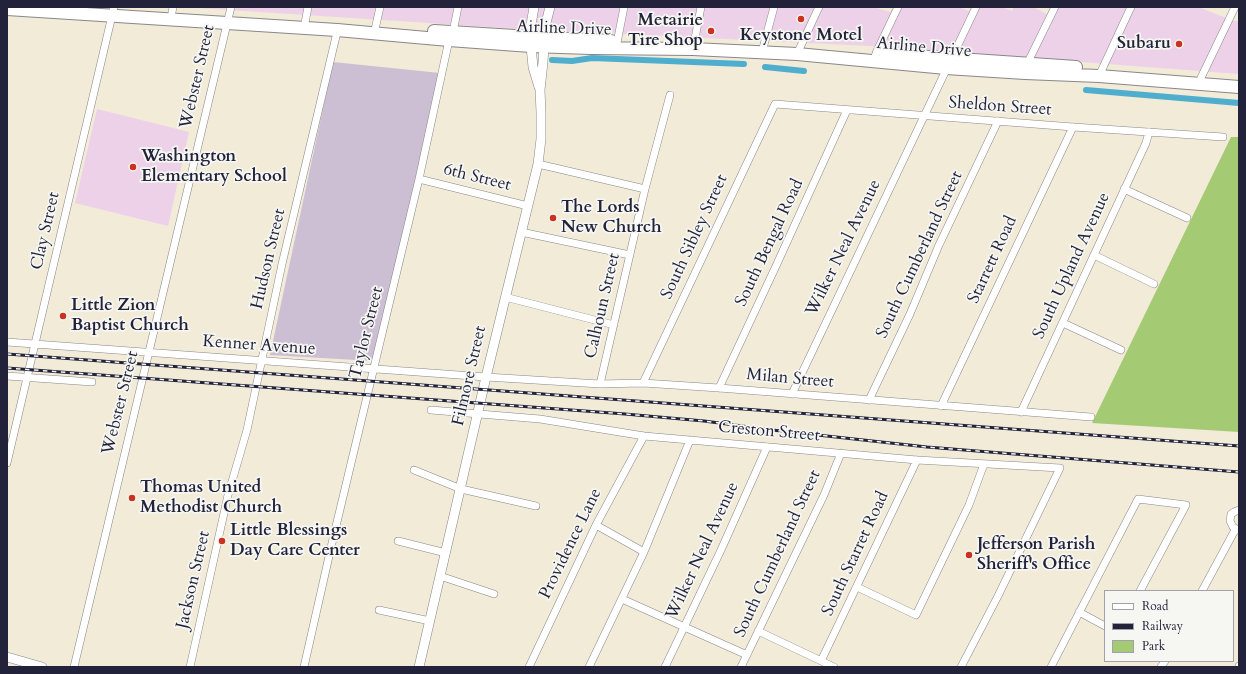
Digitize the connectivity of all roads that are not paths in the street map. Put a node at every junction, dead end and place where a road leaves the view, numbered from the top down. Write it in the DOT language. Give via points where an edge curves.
graph roads {
  1 [pos="98,7"];
  2 [pos="308,7"];
  3 [pos="380,7"];
  4 [pos="458,7"];
  5 [pos="534,7"];
  6 [pos="550,7"];
  7 [pos="624,7"];
  8 [pos="701,7"];
  9 [pos="774,7"];
  10 [pos="819,7"];
  11 [pos="898,7"];
  12 [pos="976,7"];
  13 [pos="1054,7"];
  14 [pos="1131,7"];
  15 [pos="1235,7"];
  16 [pos="10,8"];
  17 [pos="114,10"];
  18 [pos="173,10"];
  19 [pos="228,15"];
  20 [pos="305,25"];
  21 [pos="338,27"];
  22 [pos="374,30"];
  23 [pos="451,36"];
  24 [pos="531,42"];
  25 [pos="544,42"];
  26 [pos="616,44"];
  27 [pos="693,46"];
  28 [pos="763,49"];
  29 [pos="799,51"];
  30 [pos="875,57"];
  31 [pos="949,63"];
  32 [pos="1026,69"];
  33 [pos="1101,72"];
  34 [pos="1199,80"];
  35 [pos="1239,80"];
  36 [pos="1239,87"];
  37 [pos="540,90"];
  38 [pos="670,95"];
  39 [pos="775,104"];
  40 [pos="847,110"];
  41 [pos="924,116"];
  42 [pos="998,121"];
  43 [pos="1073,127"];
  44 [pos="1149,132"];
  45 [pos="1223,137"];
  46 [pos="538,164"];
  47 [pos="420,179"];
  48 [pos="645,189"];
  49 [pos="1124,189"];
  50 [pos="528,206"];
  51 [pos="1187,218"];
  52 [pos="521,232"];
  53 [pos="630,255"];
  54 [pos="1094,255"];
  55 [pos="1154,284"];
  56 [pos="505,297"];
  57 [pos="1063,323"];
  58 [pos="614,325"];
  59 [pos="7,342"];
  60 [pos="35,345"];
  61 [pos="1121,350"];
  62 [pos="149,353"];
  63 [pos="262,360"];
  64 [pos="374,369"];
  65 [pos="7,376"];
  66 [pos="27,377"];
  67 [pos="486,377"];
  68 [pos="92,382"];
  69 [pos="600,384"];
  70 [pos="643,384"];
  71 [pos="719,388"];
  72 [pos="792,394"];
  73 [pos="869,400"];
  74 [pos="941,406"];
  75 [pos="431,410"];
  76 [pos="1021,412"];
  77 [pos="477,414"];
  78 [pos="1091,417"];
  79 [pos="644,436"];
  80 [pos="690,440"];
  81 [pos="767,447"];
  82 [pos="841,453"];
  83 [pos="917,460"];
  84 [pos="7,462"];
  85 [pos="984,464"];
  86 [pos="414,470"];
  87 [pos="461,489"];
  88 [pos="536,506"];
  89 [pos="1239,510"];
  90 [pos="596,525"];
  91 [pos="1237,530"];
  92 [pos="398,541"];
  93 [pos="644,552"];
  94 [pos="446,553"];
  95 [pos="440,576"];
  96 [pos="857,587"];
  97 [pos="1141,590"];
  98 [pos="1203,590"];
  99 [pos="494,594"];
  100 [pos="622,599"];
  101 [pos="379,610"];
  102 [pos="1079,612"];
  103 [pos="430,621"];
  104 [pos="1104,625"];
  105 [pos="684,628"];
  106 [pos="758,631"];
  107 [pos="747,655"];
  108 [pos="7,657"];
  109 [pos="821,661"];
  110 [pos="42,667"];
  111 [pos="74,667"];
  112 [pos="190,667"];
  113 [pos="304,667"];
  114 [pos="419,667"];
  115 [pos="529,667"];
  116 [pos="589,667"];
  117 [pos="665,667"];
  118 [pos="741,667"];
  119 [pos="834,667"];
  120 [pos="961,667"];
  121 [pos="1051,667"];
  1 -- 17 [label="highway, Airline Drive"];
  2 -- 20 [label="street"];
  3 -- 22 [label="street"];
  4 -- 23 [label="street, Taylor Street"];
  5 -- 24 [label="street, Filmore Street"];
  6 -- 25 [label="street, Filmore Street"];
  7 -- 26 [label="street"];
  8 -- 27 [label="street"];
  9 -- 28 [label="street"];
  10 -- 29 [label="street"];
  11 -- 30 [label="street"];
  12 -- 31 [label="street, Wilker Neal Avenue"];
  13 -- 32 [label="street"];
  14 -- 33 [label="street"];
  15 -- 34 [label="street"];
  16 -- 17 [label="highway, Airline Drive"];
  17 -- 18 [label="highway, Airline Drive"];
  17 -- 19 [label="highway, Airline Drive"];
  17 -- 60 [label="street, Clay Street"];
  18 -- 19 [label="highway, Airline Drive"];
  19 -- 20 [label="highway, Airline Drive"];
  19 -- 62 [label="street, Webster Street"];
  20 -- 21 [label="highway, Airline Drive"];
  21 -- 22 [label="highway, Airline Drive"];
  21 -- 63 [label="street, Hudson Street"];
  22 -- 23 [label="highway, Airline Drive"];
  23 -- 24 [label="highway, Airline Drive"];
  23 -- 47 [label="street, Taylor Street"];
  24 -- 25 [label="highway, Airline Drive"];
  24 -- 37 [label="street, Filmore Street" via="534,72"];
  25 -- 26 [label="highway, Airline Drive"];
  25 -- 37 [label="street, Filmore Street"];
  26 -- 27 [label="highway, Airline Drive"];
  27 -- 28 [label="highway, Airline Drive"];
  28 -- 29 [label="highway, Airline Drive"];
  29 -- 30 [label="highway, Airline Drive"];
  30 -- 31 [label="highway, Airline Drive"];
  31 -- 32 [label="highway, Airline Drive"];
  31 -- 41 [label="street, Wilker Neal Avenue"];
  32 -- 33 [label="highway, Airline Drive"];
  33 -- 34 [label="highway, Airline Drive"];
  34 -- 35 [label="highway, Airline Drive"];
  34 -- 36 [label="highway, Airline Drive"];
  37 -- 46 [label="street, Filmore Street" via="541,128"];
  38 -- 48 [label="street, Calhoun Street"];
  39 -- 40 [label="street, Sheldon Street"];
  39 -- 70 [label="street, South Sibley Street"];
  40 -- 41 [label="street, Sheldon Street"];
  40 -- 71 [label="street, South Bengal Road"];
  41 -- 42 [label="street, Sheldon Street"];
  41 -- 72 [label="street, Wilker Neal Avenue"];
  42 -- 43 [label="street, Sheldon Street"];
  42 -- 73 [label="street, South Cumberland Street"];
  43 -- 44 [label="street, Sheldon Street"];
  43 -- 74 [label="street, Starrett Road"];
  44 -- 45 [label="street, Sheldon Street"];
  44 -- 49 [label="street, South Upland Avenue"];
  46 -- 48 [label="street"];
  46 -- 50 [label="street, Filmore Street"];
  47 -- 50 [label="street, 6th Street"];
  47 -- 64 [label="street, Taylor Street"];
  48 -- 53 [label="street, Calhoun Street"];
  49 -- 51 [label="street"];
  49 -- 54 [label="street, South Upland Avenue"];
  50 -- 52 [label="street, Filmore Street"];
  52 -- 53 [label="street"];
  52 -- 56 [label="street, Filmore Street"];
  53 -- 58 [label="street, Calhoun Street"];
  54 -- 55 [label="street"];
  54 -- 57 [label="street, South Upland Avenue"];
  56 -- 58 [label="street"];
  56 -- 67 [label="street, Filmore Street"];
  57 -- 61 [label="street"];
  57 -- 76 [label="street, South Upland Avenue"];
  58 -- 69 [label="street, Calhoun Street"];
  59 -- 60 [label="street, Kenner Avenue"];
  60 -- 62 [label="street, Kenner Avenue"];
  60 -- 66 [label="street, Clay Street"];
  62 -- 63 [label="street, Kenner Avenue"];
  62 -- 111 [label="street, Webster Street"];
  63 -- 64 [label="street, Kenner Avenue"];
  63 -- 112 [label="street, Jackson Street" via="247,430 228,495"];
  64 -- 67 [label="street, Kenner Avenue"];
  64 -- 113 [label="street, Taylor Street"];
  65 -- 66 [label="street"];
  66 -- 68 [label="street"];
  66 -- 84 [label="street, Clay Street"];
  67 -- 69 [label="street, Milan Street"];
  67 -- 77 [label="street, Filmore Street"];
  69 -- 70 [label="street, Milan Street"];
  70 -- 71 [label="street, Milan Street"];
  71 -- 72 [label="street, Milan Street"];
  72 -- 73 [label="street, Milan Street"];
  73 -- 74 [label="street, Milan Street"];
  74 -- 76 [label="street, Milan Street"];
  75 -- 77 [label="street, Creston Street"];
  76 -- 78 [label="street, Milan Street"];
  77 -- 79 [label="street, Creston Street" via="540,419"];
  77 -- 87 [label="street, Filmore Street"];
  79 -- 80 [label="street, Creston Street"];
  79 -- 90 [label="street, Providence Lane"];
  80 -- 81 [label="street, Creston Street"];
  80 -- 93 [label="street"];
  81 -- 82 [label="street, Creston Street"];
  81 -- 105 [label="street, Wilker Neal Avenue"];
  82 -- 83 [label="street, Creston Street"];
  82 -- 106 [label="street, South Cumberland Street" via="824,495"];
  83 -- 85 [label="street, Creston Street"];
  83 -- 96 [label="street, South Starret Road"];
  85 -- 96 [label="street" via="969,504 916,615"];
  85 -- 120 [label="street, Creston Street" via="1060,468"];
  86 -- 87 [label="street"];
  87 -- 88 [label="street"];
  87 -- 94 [label="street, Filmore Street"];
  89 -- 91 [label="street" via="1230,518 1230,525"];
  90 -- 93 [label="street"];
  90 -- 115 [label="street, Providence Lane"];
  91 -- 98 [label="street"];
  92 -- 94 [label="street"];
  93 -- 100 [label="street"];
  94 -- 95 [label="street, Filmore Street"];
  95 -- 99 [label="street"];
  95 -- 103 [label="street, Filmore Street"];
  96 -- 109 [label="street, South Starret Road"];
  97 -- 102 [label="street" via="1186,504 1138,499"];
  100 -- 105 [label="street"];
  100 -- 116 [label="street"];
  101 -- 103 [label="street"];
  102 -- 104 [label="street"];
  102 -- 121 [label="street"];
  103 -- 114 [label="street, Filmore Street"];
  105 -- 107 [label="street"];
  105 -- 117 [label="street, Wilker Neal Avenue"];
  106 -- 107 [label="street, South Cumberland Street"];
  106 -- 109 [label="street"];
  107 -- 118 [label="street, South Cumberland Street"];
  108 -- 110 [label="street"];
  109 -- 119 [label="street"];
}
